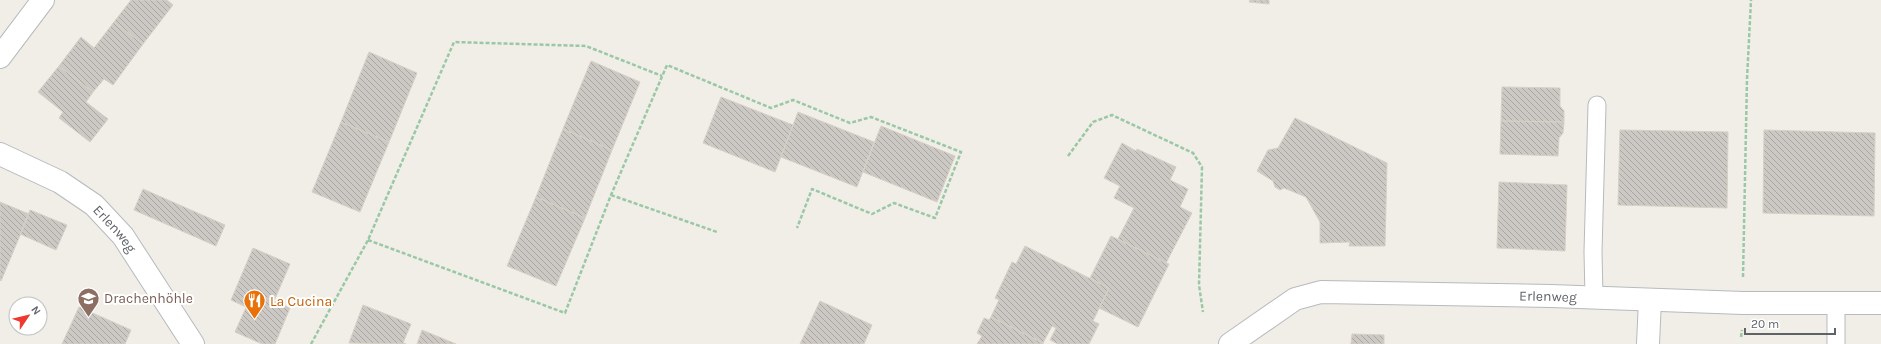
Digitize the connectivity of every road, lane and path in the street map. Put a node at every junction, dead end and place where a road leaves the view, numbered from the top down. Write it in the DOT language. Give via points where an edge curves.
graph roads {
  1 [pos="44,0"];
  2 [pos="1752,0"];
  3 [pos="0,57"];
  4 [pos="662,76"];
  5 [pos="1597,105"];
  6 [pos="0,154"];
  7 [pos="1068,156"];
  8 [pos="611,195"];
  9 [pos="797,228"];
  10 [pos="717,232"];
  11 [pos="368,240"];
  12 [pos="1594,297"];
  13 [pos="1650,300"];
  14 [pos="1743,303"];
  15 [pos="1836,303"];
  16 [pos="1881,303"];
  17 [pos="1203,312"];
  18 [pos="1741,337"];
  19 [pos="193,344"];
  20 [pos="311,344"];
  21 [pos="1230,344"];
  22 [pos="1648,344"];
  23 [pos="1836,344"];
  1 -- 3 [label="street"];
  2 -- 14 [label="path" via="1747,79"];
  4 -- 8 [label="path"];
  4 -- 9 [label="path" via="667,65 771,108 793,100 850,124 871,116 960,152 935,218 894,203 872,214 812,189"];
  4 -- 11 [label="path" via="586,46 454,42"];
  5 -- 12 [label="lane"];
  6 -- 19 [label="street, Erlenweg" via="60,182 94,205 124,236"];
  7 -- 17 [label="path" via="1093,122 1112,115 1193,153 1202,167 1199,285"];
  8 -- 10 [label="path"];
  8 -- 11 [label="path" via="565,313"];
  11 -- 20 [label="path"];
  12 -- 13 [label="street, Erlenweg"];
  12 -- 21 [label="street, Erlenweg" via="1320,292 1295,299"];
  13 -- 14 [label="street, Erlenweg"];
  13 -- 22 [label="street"];
  14 -- 15 [label="street, Erlenweg"];
  14 -- 18 [label="path"];
  15 -- 16 [label="street, Erlenweg"];
  15 -- 23 [label="lane"];
}
